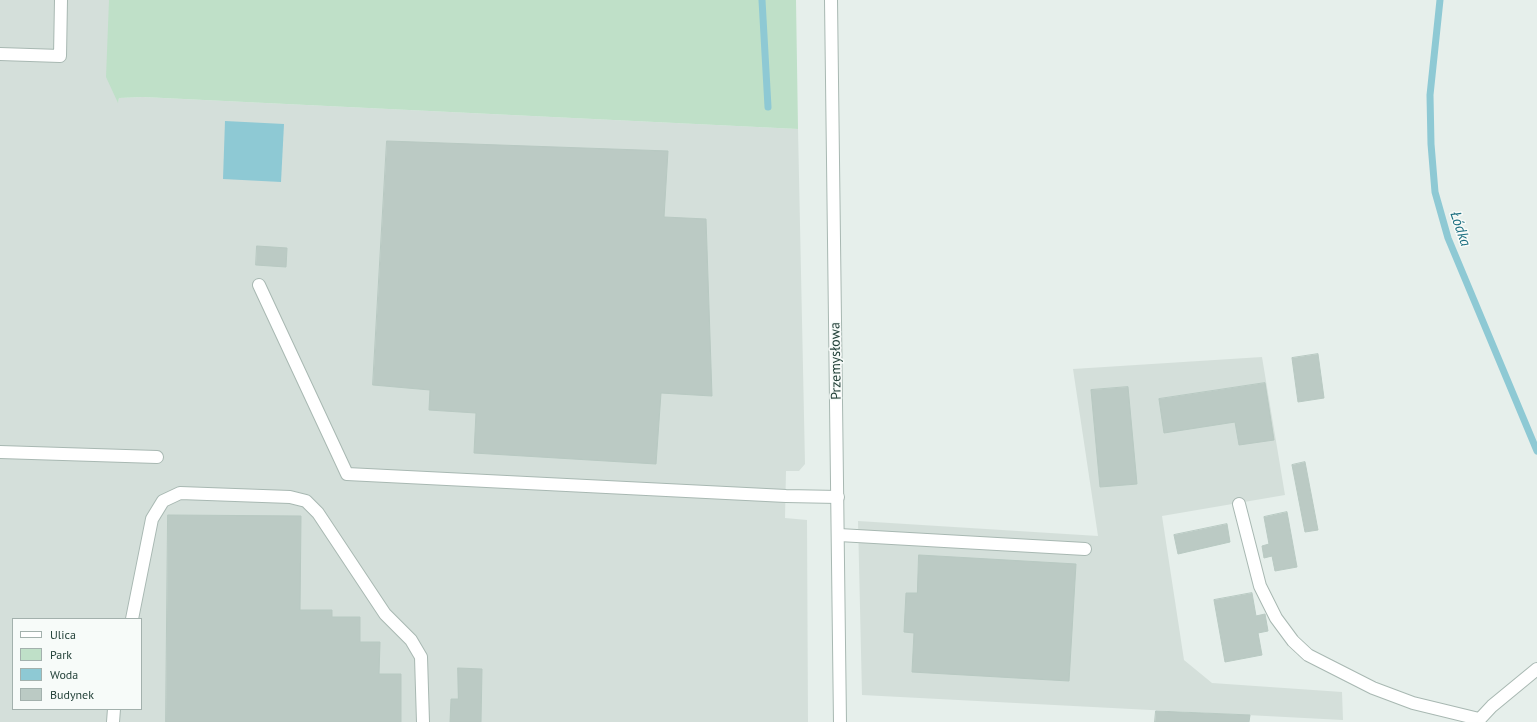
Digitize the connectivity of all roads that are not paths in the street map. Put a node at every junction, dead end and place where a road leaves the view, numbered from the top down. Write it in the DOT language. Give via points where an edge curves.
graph roads {
  1 [pos="61,0"];
  2 [pos="831,0"];
  3 [pos="0,54"];
  4 [pos="259,285"];
  5 [pos="0,452"];
  6 [pos="157,457"];
  7 [pos="838,497"];
  8 [pos="1239,504"];
  9 [pos="839,535"];
  10 [pos="1084,549"];
  11 [pos="132,618"];
  12 [pos="1537,669"];
  13 [pos="114,710"];
  14 [pos="1478,720"];
  15 [pos="113,722"];
  16 [pos="423,722"];
  17 [pos="840,722"];
  1 -- 3 [label="street" via="60,56"];
  2 -- 7 [label="street, Przemysłowa"];
  4 -- 7 [label="street" via="347,474"];
  5 -- 6 [label="street"];
  7 -- 9 [label="street, Przemysłowa"];
  8 -- 14 [label="street" via="1260,586 1276,618 1293,641 1308,655 1373,688 1413,703"];
  9 -- 10 [label="street"];
  9 -- 17 [label="street, Przemysłowa"];
  11 -- 16 [label="street" via="152,519 163,501 180,493 290,497 306,501 318,513 386,614 411,640 421,657"];
  12 -- 14 [label="street" via="1496,701"];
  13 -- 15 [label="street"];
}
